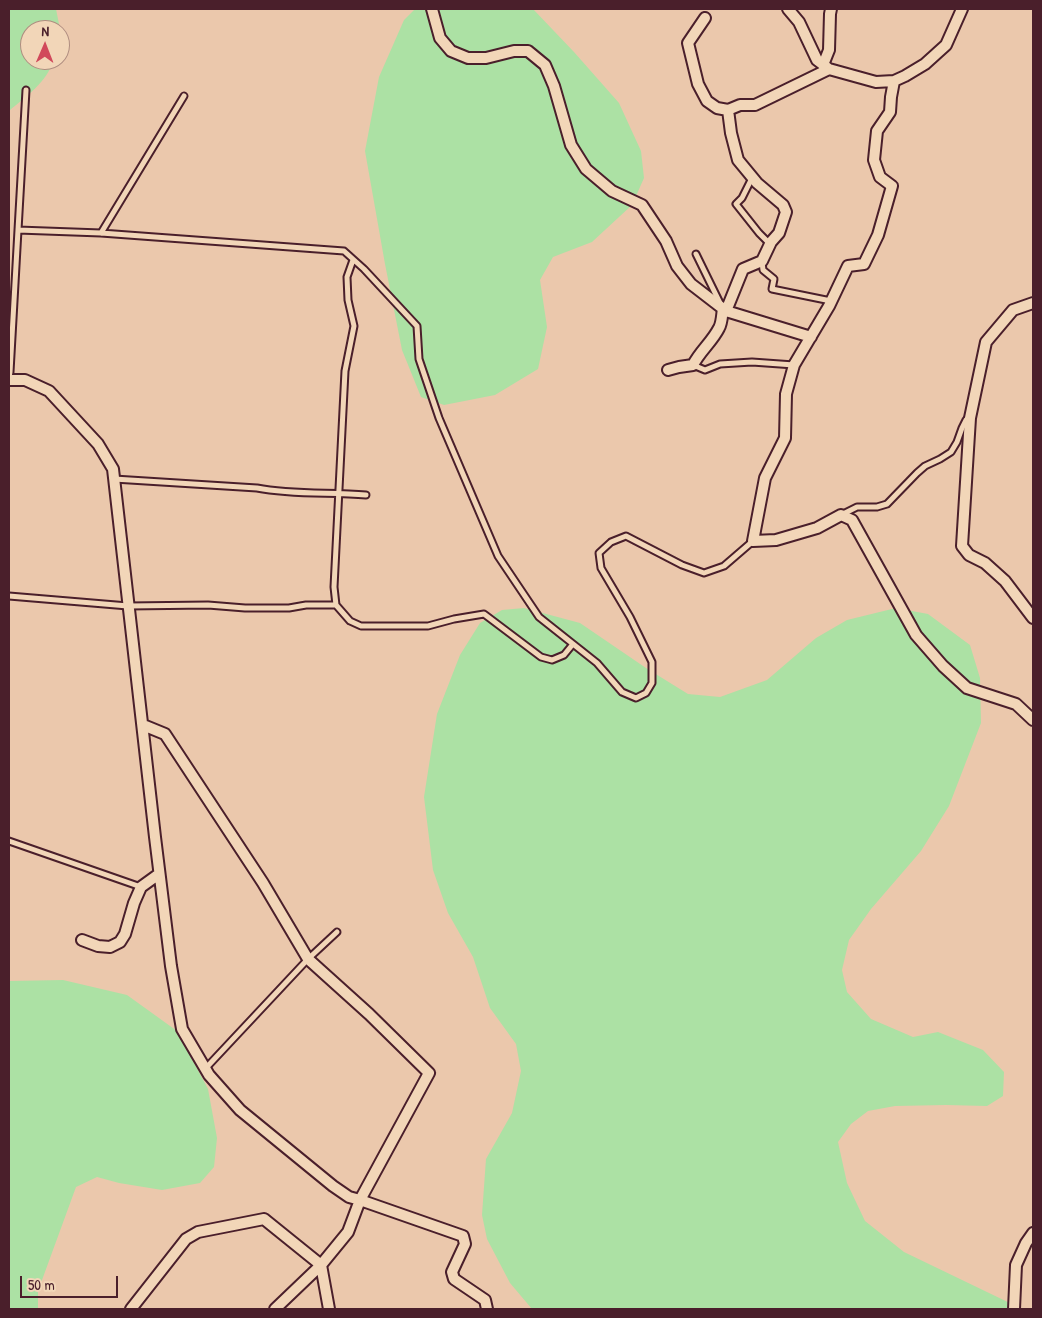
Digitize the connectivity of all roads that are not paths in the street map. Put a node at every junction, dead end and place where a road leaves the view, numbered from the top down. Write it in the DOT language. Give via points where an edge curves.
graph roads {
  1 [pos="432,9"];
  2 [pos="788,9"];
  3 [pos="831,9"];
  4 [pos="962,9"];
  5 [pos="705,18"];
  6 [pos="826,67"];
  7 [pos="894,81"];
  8 [pos="26,90"];
  9 [pos="184,96"];
  10 [pos="728,110"];
  11 [pos="753,178"];
  12 [pos="18,230"];
  13 [pos="101,233"];
  14 [pos="770,244"];
  15 [pos="696,254"];
  16 [pos="353,260"];
  17 [pos="762,261"];
  18 [pos="831,301"];
  19 [pos="1033,302"];
  20 [pos="724,310"];
  21 [pos="11,326"];
  22 [pos="811,338"];
  23 [pos="693,365"];
  24 [pos="794,365"];
  25 [pos="668,370"];
  26 [pos="9,379"];
  27 [pos="970,418"];
  28 [pos="114,478"];
  29 [pos="338,493"];
  30 [pos="366,495"];
  31 [pos="841,515"];
  32 [pos="752,541"];
  33 [pos="9,596"];
  34 [pos="336,605"];
  35 [pos="128,606"];
  36 [pos="1033,618"];
  37 [pos="573,644"];
  38 [pos="1033,720"];
  39 [pos="143,725"];
  40 [pos="9,841"];
  41 [pos="159,874"];
  42 [pos="141,887"];
  43 [pos="337,932"];
  44 [pos="82,940"];
  45 [pos="308,959"];
  46 [pos="205,1069"];
  47 [pos="360,1200"];
  48 [pos="1033,1234"];
  49 [pos="320,1265"];
  50 [pos="130,1309"];
  51 [pos="275,1309"];
  52 [pos="330,1309"];
  53 [pos="486,1309"];
  54 [pos="1014,1309"];
  1 -- 20 [label="street" via="440,38 451,51 468,58 486,58 514,50 528,52 545,65 571,145 586,170 612,191 642,205 691,284"];
  2 -- 6 [label="street" via="799,22 817,60"];
  3 -- 6 [label="street"];
  4 -- 7 [label="street" via="946,45 925,64"];
  5 -- 10 [label="street" via="688,43 698,84 707,101 716,108"];
  6 -- 7 [label="street" via="876,82"];
  6 -- 10 [label="street" via="755,105 740,105"];
  7 -- 18 [label="street" via="890,112 877,131 874,160 880,177 892,186 881,227 864,264 848,266"];
  8 -- 12 [label="lane"];
  9 -- 13 [label="lane"];
  10 -- 11 [label="street" via="738,160"];
  11 -- 14 [label="lane" via="736,204"];
  11 -- 14 [label="street" via="783,204 786,212 780,233"];
  12 -- 13 [label="lane"];
  12 -- 21 [label="lane"];
  13 -- 16 [label="lane" via="344,252"];
  14 -- 17 [label="street"];
  15 -- 20 [label="lane"];
  16 -- 29 [label="lane" via="347,277 354,326 345,371"];
  16 -- 37 [label="lane" via="417,326 419,359 438,418 498,556 539,617"];
  17 -- 18 [label="lane" via="764,270 774,279 772,289"];
  17 -- 20 [label="street" via="743,269"];
  18 -- 22 [label="street"];
  19 -- 27 [label="street" via="1013,310 986,342"];
  20 -- 22 [label="street"];
  20 -- 23 [label="street" via="720,327"];
  21 -- 26 [label="lane"];
  22 -- 24 [label="street"];
  23 -- 24 [label="lane" via="705,370 720,364 752,362"];
  23 -- 25 [label="street"];
  24 -- 32 [label="street" via="786,394 785,438 765,478"];
  26 -- 28 [label="street" via="25,380 48,391 98,444 113,469"];
  27 -- 31 [label="lane" via="966,420 951,452 921,469 888,504 857,507"];
  27 -- 36 [label="street" via="962,546 969,555 985,563 1005,581"];
  28 -- 29 [label="lane" via="276,492"];
  28 -- 35 [label="street"];
  29 -- 30 [label="lane"];
  29 -- 34 [label="lane"];
  31 -- 32 [label="street" via="800,533 776,540"];
  31 -- 38 [label="street" via="852,520 916,635 943,666 967,688 1016,704"];
  32 -- 37 [label="lane" via="724,566 704,573 626,536 610,542 599,553 602,568 652,662 652,683 646,693 636,698 622,692 597,663"];
  33 -- 35 [label="lane"];
  34 -- 35 [label="lane" via="289,608"];
  34 -- 37 [label="lane" via="350,621 362,626 428,626 484,614 541,657 552,660"];
  35 -- 39 [label="street"];
  39 -- 41 [label="street"];
  39 -- 45 [label="street" via="165,734 263,883"];
  40 -- 42 [label="lane"];
  41 -- 42 [label="street"];
  41 -- 46 [label="street" via="182,1029"];
  42 -- 44 [label="street" via="120,942 98,946"];
  43 -- 45 [label="lane"];
  45 -- 46 [label="lane"];
  45 -- 47 [label="street" via="429,1073"];
  46 -- 47 [label="street" via="240,1110 332,1186"];
  47 -- 49 [label="street" via="348,1232"];
  47 -- 53 [label="street" via="463,1236 465,1244 452,1272 454,1279 485,1300"];
  48 -- 54 [label="street" via="1016,1266"];
  49 -- 50 [label="street" via="264,1219 198,1232 186,1239"];
  49 -- 51 [label="street"];
  49 -- 52 [label="street"];
}
